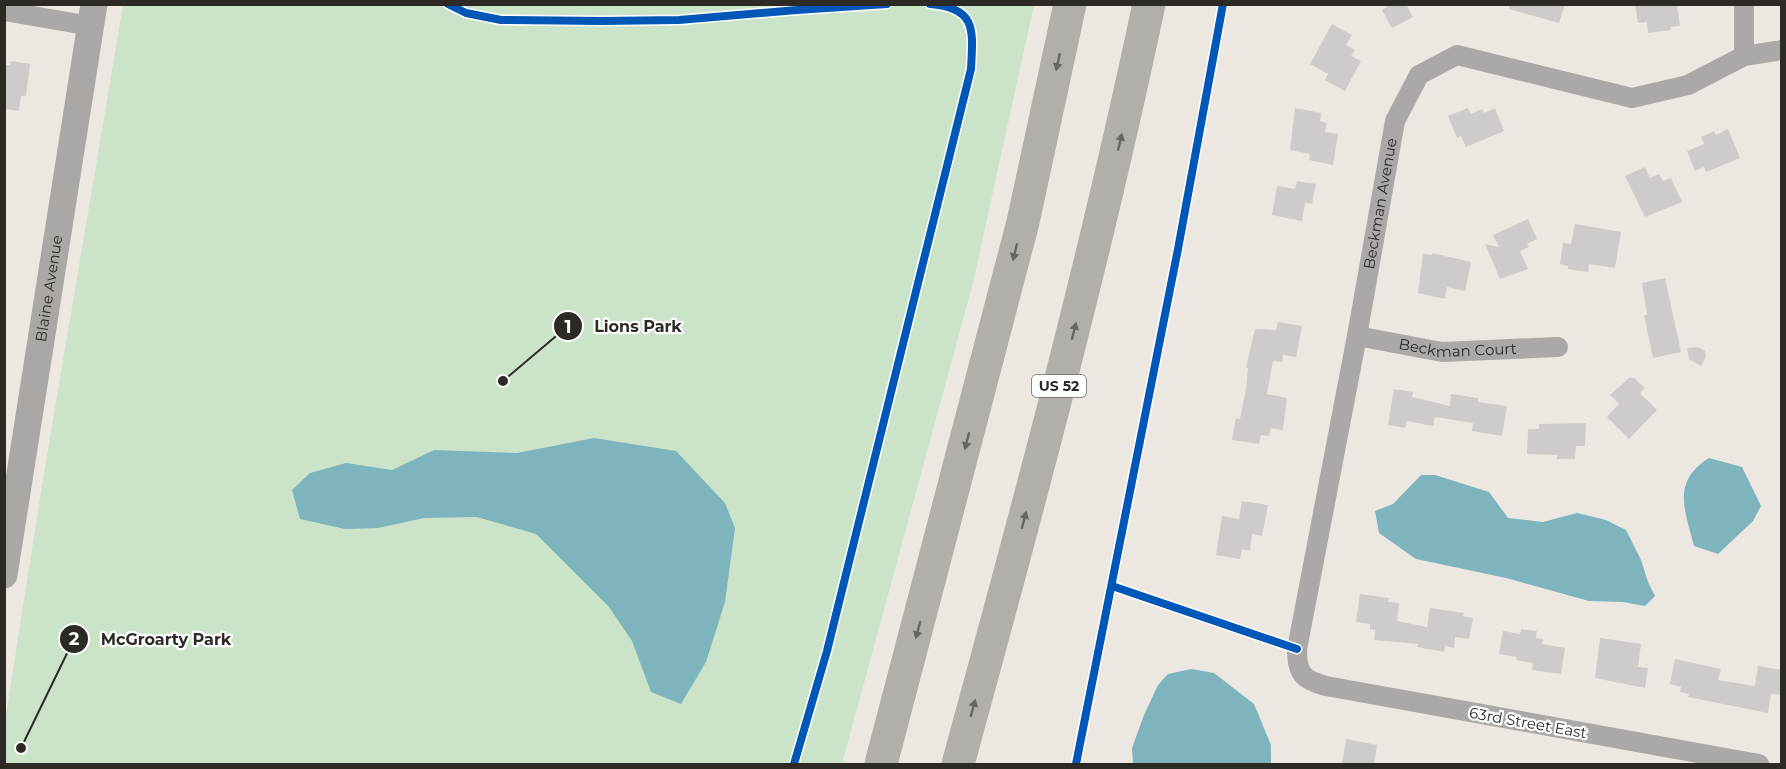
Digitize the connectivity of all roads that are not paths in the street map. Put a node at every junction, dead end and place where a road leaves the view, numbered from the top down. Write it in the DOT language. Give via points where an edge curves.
graph roads {
  1 [pos="1070,4"];
  2 [pos="1149,4"];
  3 [pos="1744,4"];
  4 [pos="4,11"];
  5 [pos="93,15"];
  6 [pos="1782,50"];
  7 [pos="1744,56"];
  8 [pos="1357,336"];
  9 [pos="1558,347"];
  10 [pos="4,574"];
  11 [pos="1300,673"];
  12 [pos="881,765"];
  13 [pos="958,765"];
  14 [pos="1759,765"];
  1 -- 12 [label="highway, one-way" via="1023,222"];
  13 -- 2 [label="highway, US 52, one-way" via="1075,327"];
  3 -- 7 [label="street"];
  4 -- 5 [label="street"];
  5 -- 10 [label="street, Blaine Avenue"];
  6 -- 7 [label="street, Beckman Avenue"];
  7 -- 8 [label="street, Beckman Avenue" via="1688,85 1632,98 1457,54 1419,75 1395,121"];
  8 -- 9 [label="street, Beckman Court" via="1442,352"];
  8 -- 11 [label="street, Beckman Avenue" via="1297,649"];
  11 -- 14 [label="street, 63rd Street East" via="1310,682 1326,687"];
}
